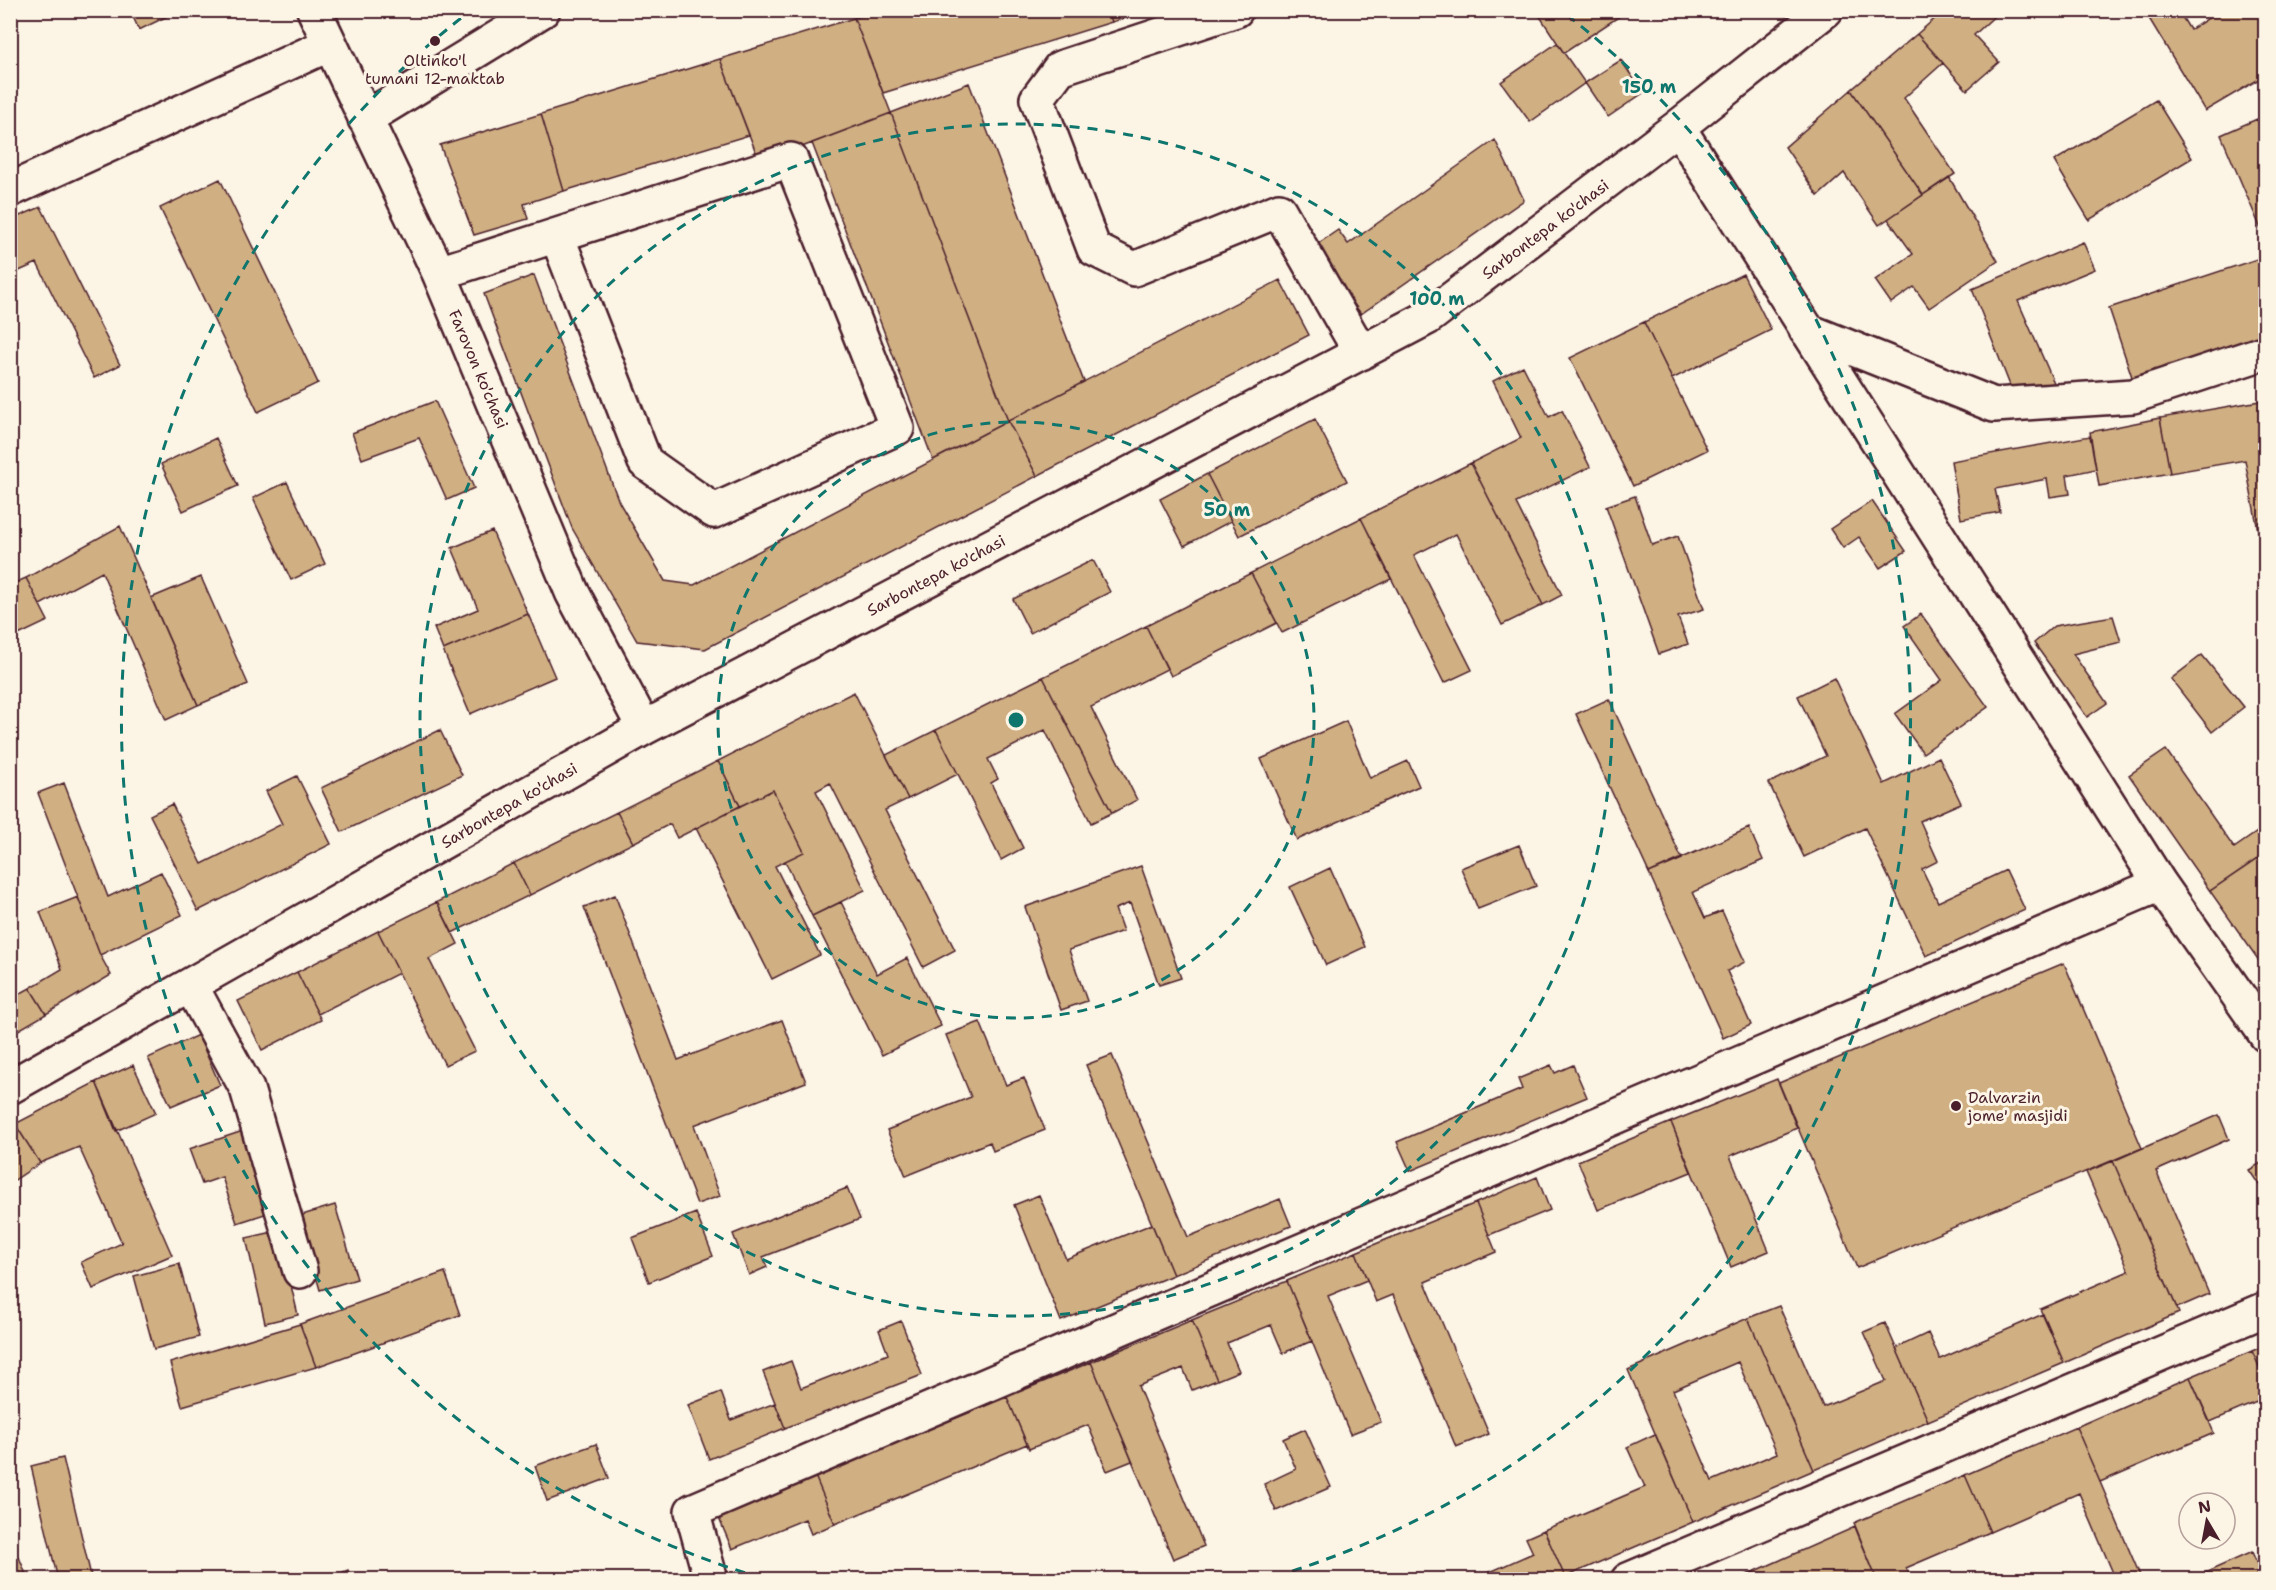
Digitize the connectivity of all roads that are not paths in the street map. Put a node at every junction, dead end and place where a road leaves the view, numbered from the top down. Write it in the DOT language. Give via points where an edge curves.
graph roads {
  1 [pos="314,10"];
  2 [pos="543,10"];
  3 [pos="1236,10"];
  4 [pos="1826,10"];
  5 [pos="330,44"];
  6 [pos="365,119"];
  7 [pos="1678,128"];
  8 [pos="10,190"];
  9 [pos="557,236"];
  10 [pos="439,273"];
  11 [pos="1806,330"];
  12 [pos="2265,352"];
  13 [pos="1361,353"];
  14 [pos="644,728"];
  15 [pos="2160,884"];
  16 [pos="191,986"];
  17 [pos="2265,1035"];
  18 [pos="10,1087"];
  19 [pos="300,1271"];
  20 [pos="2265,1309"];
  21 [pos="711,1580"];
  22 [pos="1628,1580"];
  1 -- 5 [label="street, Farovon ko'chasi"];
  2 -- 6 [label="street"];
  3 -- 13 [label="street" via="1060,68 1037,99 1094,249 1134,269 1279,210"];
  4 -- 7 [label="street, Sarbontepa ko'chasi"];
  5 -- 6 [label="street, Farovon ko'chasi"];
  5 -- 8 [label="street"];
  6 -- 10 [label="street, Farovon ko'chasi"];
  7 -- 11 [label="street"];
  7 -- 13 [label="street, Sarbontepa ko'chasi" via="1427,318"];
  9 -- 9 [label="street" via="791,160 897,428 714,511 645,462"];
  9 -- 10 [label="street"];
  10 -- 14 [label="street, Farovon ko'chasi" via="572,592"];
  11 -- 12 [label="street" via="1994,405 2133,396"];
  11 -- 15 [label="street"];
  13 -- 14 [label="street, Sarbontepa ko'chasi"];
  14 -- 16 [label="street, Sarbontepa ko'chasi"];
  15 -- 17 [label="street"];
  15 -- 21 [label="street" via="692,1511"];
  16 -- 18 [label="street, Sarbontepa ko'chasi"];
  16 -- 19 [label="street" via="247,1089"];
  20 -- 22 [label="street"];
}
